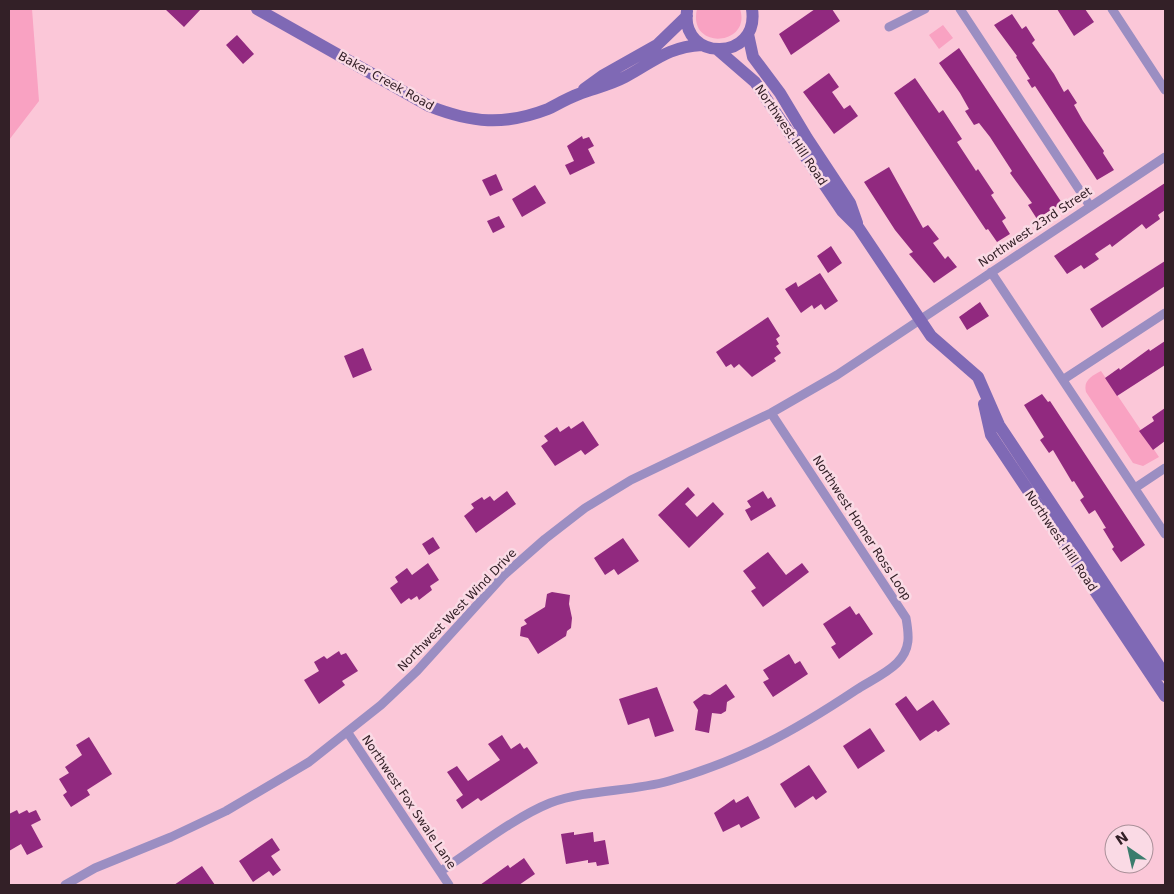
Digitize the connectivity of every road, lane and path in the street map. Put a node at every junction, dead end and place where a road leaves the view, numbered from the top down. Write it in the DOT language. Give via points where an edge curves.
graph roads {
  1 [pos="257,9"];
  2 [pos="925,9"];
  3 [pos="960,9"];
  4 [pos="1112,9"];
  5 [pos="687,12"];
  6 [pos="755,12"];
  7 [pos="889,28"];
  8 [pos="748,34"];
  9 [pos="702,44"];
  10 [pos="718,50"];
  11 [pos="1165,90"];
  12 [pos="578,94"];
  13 [pos="1165,157"];
  14 [pos="1090,206"];
  15 [pos="858,227"];
  16 [pos="991,272"];
  17 [pos="1165,313"];
  18 [pos="920,320"];
  19 [pos="978,377"];
  20 [pos="1064,380"];
  21 [pos="771,413"];
  22 [pos="1165,468"];
  23 [pos="1135,488"];
  24 [pos="1165,534"];
  25 [pos="1165,675"];
  26 [pos="1165,696"];
  27 [pos="348,733"];
  28 [pos="441,871"];
  29 [pos="65,885"];
  30 [pos="448,885"];
  1 -- 12 [label="main road, Baker Creek Road" via="429,106 455,116 504,121 541,111"];
  2 -- 7 [label="street"];
  3 -- 14 [label="street"];
  4 -- 11 [label="street"];
  5 -- 9 [label="main road" via="690,32"];
  5 -- 12 [label="main road, Baker Creek Road" via="657,45 602,76"];
  6 -- 8 [label="main road"];
  8 -- 10 [label="main road" via="735,46"];
  8 -- 15 [label="main road, Northwest Hill Road" via="753,57 780,93 850,203"];
  9 -- 10 [label="main road"];
  9 -- 12 [label="main road, Baker Creek Road" via="675,48 608,86"];
  10 -- 15 [label="main road, Northwest Hill Road" via="755,82 842,211"];
  13 -- 14 [label="street, Northwest 23rd Street"];
  14 -- 16 [label="street, Northwest 23rd Street"];
  15 -- 18 [label="main road, Northwest Hill Road"];
  16 -- 18 [label="street, Northwest 23rd Street"];
  16 -- 20 [label="street"];
  17 -- 20 [label="street"];
  18 -- 19 [label="main road, Northwest Hill Road" via="931,336"];
  18 -- 21 [label="street, Northwest West Wind Drive" via="837,375"];
  19 -- 25 [label="main road, Northwest Hill Road" via="999,425"];
  19 -- 26 [label="main road, Northwest Hill Road" via="991,435"];
  20 -- 23 [label="street"];
  21 -- 27 [label="street, Northwest West Wind Drive" via="631,480 545,538 504,575 417,671"];
  21 -- 28 [label="street, Northwest Homer Ross Loop" via="906,618 910,640 897,663 810,721 764,747 716,767 667,781 580,795 550,804 524,817"];
  22 -- 23 [label="street"];
  23 -- 24 [label="street"];
  27 -- 28 [label="street, Northwest Fox Swale Lane"];
  27 -- 29 [label="street, Northwest West Wind Drive" via="309,762 226,811 95,868"];
  28 -- 30 [label="street, Northwest Fox Swale Lane"];
}
